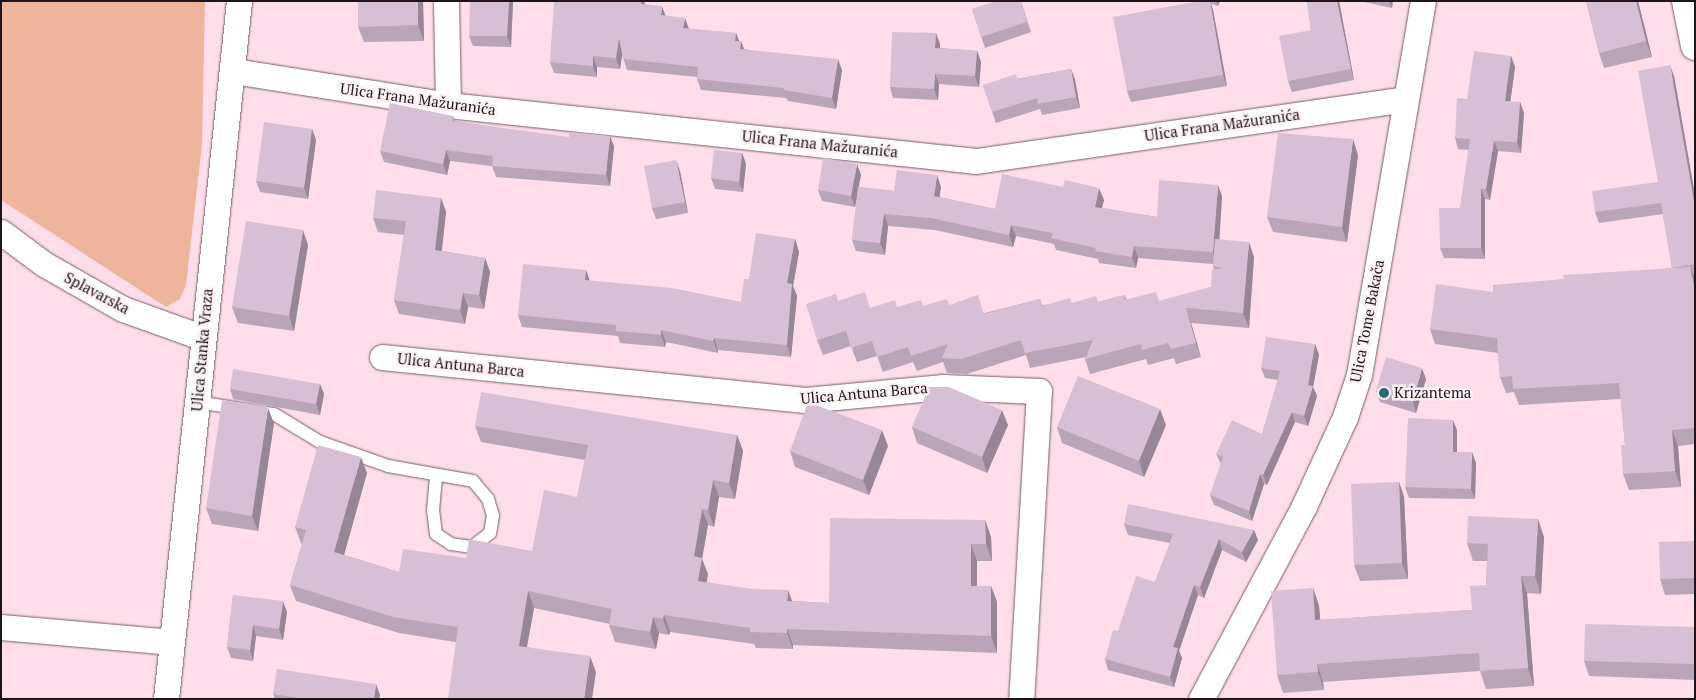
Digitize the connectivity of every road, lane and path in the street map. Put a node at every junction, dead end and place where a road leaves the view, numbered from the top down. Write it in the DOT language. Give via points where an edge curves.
graph roads {
  1 [pos="239,1"];
  2 [pos="446,1"];
  3 [pos="1423,1"];
  4 [pos="1686,1"];
  5 [pos="1695,46"];
  6 [pos="234,71"];
  7 [pos="1406,99"];
  8 [pos="448,105"];
  9 [pos="1,232"];
  10 [pos="202,337"];
  11 [pos="382,358"];
  12 [pos="197,402"];
  13 [pos="436,475"];
  14 [pos="1,627"];
  15 [pos="171,642"];
  16 [pos="166,699"];
  17 [pos="1021,699"];
  18 [pos="1201,699"];
  1 -- 6 [label="street, Ulica Stanka Vraza"];
  2 -- 8 [label="street"];
  3 -- 7 [label="street, Ulica Tome Bakača"];
  4 -- 5 [label="main road"];
  6 -- 8 [label="street, Ulica Frana Mažuranića"];
  6 -- 10 [label="street, Ulica Stanka Vraza"];
  7 -- 8 [label="street, Ulica Frana Mažuranića" via="976,161"];
  7 -- 18 [label="street, Ulica Tome Bakača" via="1367,333 1345,417 1304,506"];
  9 -- 10 [label="street, Splavarska" via="44,264 123,309"];
  10 -- 12 [label="street, Ulica Stanka Vraza"];
  11 -- 17 [label="street, Ulica Antuna Barca" via="805,400 943,387 1039,391"];
  12 -- 13 [label="lane" via="274,414 320,442 388,466"];
  12 -- 15 [label="street, Ulica Stanka Vraza"];
  13 -- 13 [label="lane" via="473,481 488,499 493,515 490,533 472,547 451,544 436,534 433,511"];
  14 -- 15 [label="street"];
  15 -- 16 [label="street, Ulica Stanka Vraza"];
}
